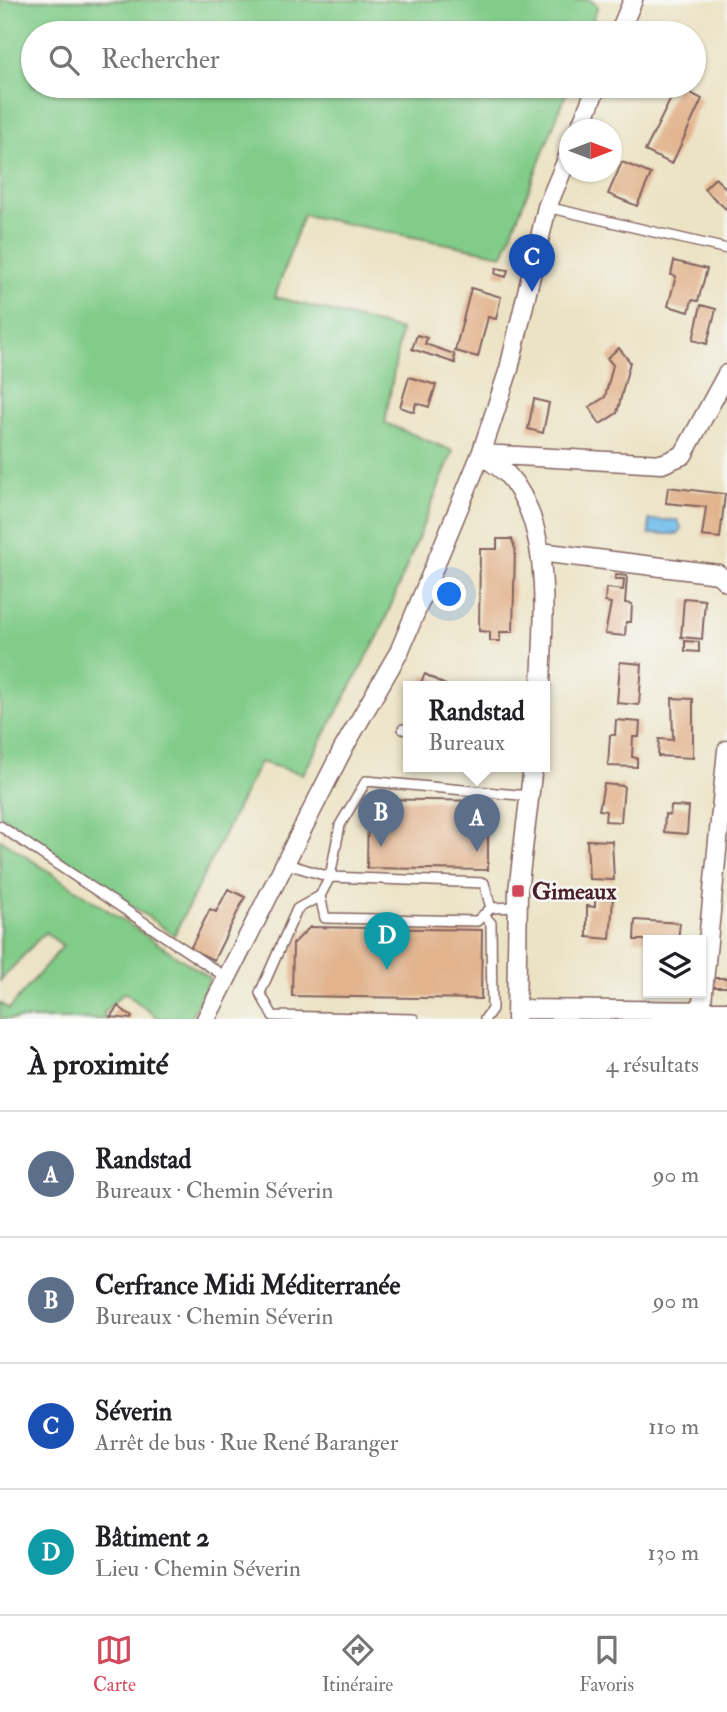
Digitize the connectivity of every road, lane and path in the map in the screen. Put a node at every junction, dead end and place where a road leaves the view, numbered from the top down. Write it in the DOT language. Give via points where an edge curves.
graph roads {
  1 [pos="633,0"];
  2 [pos="624,21"];
  3 [pos="592,98"];
  4 [pos="584,119"];
  5 [pos="559,177"];
  6 [pos="547,208"];
  7 [pos="727,249"];
  8 [pos="727,374"];
  9 [pos="481,454"];
  10 [pos="540,552"];
  11 [pos="727,582"];
  12 [pos="541,681"];
  13 [pos="727,750"];
  14 [pos="532,772"];
  15 [pos="529,796"];
  16 [pos="0,826"];
  17 [pos="284,863"];
  18 [pos="330,877"];
  19 [pos="320,896"];
  20 [pos="517,907"];
  21 [pos="491,908"];
  22 [pos="483,915"];
  23 [pos="227,978"];
  24 [pos="727,1011"];
  25 [pos="701,1012"];
  26 [pos="516,1014"];
  27 [pos="206,1019"];
  28 [pos="414,1019"];
  29 [pos="485,1019"];
  1 -- 2 [label="street"];
  3 -- 4 [label="street"];
  5 -- 6 [label="street"];
  6 -- 7 [label="lane"];
  6 -- 9 [label="street" via="509,369"];
  8 -- 9 [label="street" via="683,455 662,464"];
  9 -- 10 [label="street" via="507,475 525,505"];
  9 -- 17 [label="street" via="399,652"];
  10 -- 11 [label="street" via="718,574"];
  10 -- 12 [label="street"];
  13 -- 25 [label="street"];
  14 -- 15 [label="street"];
  15 -- 18 [label="lane" via="366,780 340,825"];
  15 -- 20 [label="street"];
  16 -- 23 [label="lane"];
  17 -- 18 [label="lane"];
  17 -- 23 [label="street"];
  18 -- 19 [label="lane"];
  18 -- 21 [label="lane" via="484,883"];
  19 -- 22 [label="lane" via="325,918 477,921"];
  19 -- 28 [label="lane" via="297,909 260,993 273,1016"];
  20 -- 21 [label="lane"];
  20 -- 26 [label="street"];
  21 -- 22 [label="lane"];
  22 -- 29 [label="lane" via="491,923 492,1009"];
  23 -- 27 [label="street"];
  24 -- 25 [label="street"];
  25 -- 26 [label="street"];
}
